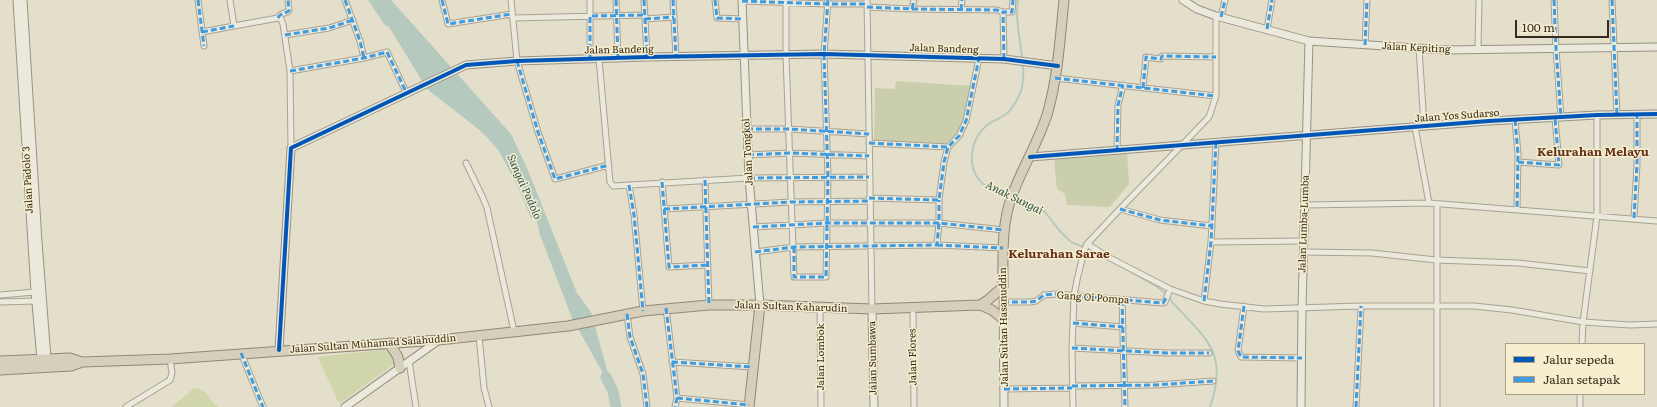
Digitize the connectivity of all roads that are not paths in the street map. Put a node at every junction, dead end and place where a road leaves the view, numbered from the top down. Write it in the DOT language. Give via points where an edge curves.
graph roads {
  1 [pos="17,0"];
  2 [pos="23,0"];
  3 [pos="198,0"];
  4 [pos="230,0"];
  5 [pos="288,0"];
  6 [pos="345,0"];
  7 [pos="442,0"];
  8 [pos="511,0"];
  9 [pos="590,0"];
  10 [pos="616,0"];
  11 [pos="644,0"];
  12 [pos="673,0"];
  13 [pos="715,0"];
  14 [pos="742,0"];
  15 [pos="914,0"];
  16 [pos="962,0"];
  17 [pos="1013,0"];
  18 [pos="1064,0"];
  19 [pos="1183,0"];
  20 [pos="1225,0"];
  21 [pos="1272,0"];
  22 [pos="1367,0"];
  23 [pos="1479,0"];
  24 [pos="1554,0"];
  25 [pos="1612,0"];
  26 [pos="786,1"];
  27 [pos="827,2"];
  28 [pos="867,4"];
  29 [pos="912,9"];
  30 [pos="961,10"];
  31 [pos="1003,12"];
  32 [pos="512,16"];
  33 [pos="590,16"];
  34 [pos="617,17"];
  35 [pos="645,17"];
  36 [pos="674,17"];
  37 [pos="1219,17"];
  38 [pos="278,18"];
  39 [pos="742,19"];
  40 [pos="352,20"];
  41 [pos="234,26"];
  42 [pos="1267,29"];
  43 [pos="202,32"];
  44 [pos="285,35"];
  45 [pos="1309,41"];
  46 [pos="1365,45"];
  47 [pos="204,46"];
  48 [pos="1657,47"];
  49 [pos="1419,48"];
  50 [pos="1614,48"];
  51 [pos="1478,49"];
  52 [pos="1556,49"];
  53 [pos="824,54"];
  54 [pos="868,55"];
  55 [pos="786,56"];
  56 [pos="647,57"];
  57 [pos="676,57"];
  58 [pos="743,57"];
  59 [pos="1216,57"];
  60 [pos="364,58"];
  61 [pos="618,58"];
  62 [pos="979,58"];
  63 [pos="590,59"];
  64 [pos="599,59"];
  65 [pos="1004,59"];
  66 [pos="517,61"];
  67 [pos="1058,66"];
  68 [pos="290,71"];
  69 [pos="1055,78"];
  70 [pos="1123,85"];
  71 [pos="1143,88"];
  72 [pos="407,94"];
  73 [pos="1216,96"];
  74 [pos="1657,114"];
  75 [pos="1597,115"];
  76 [pos="1617,115"];
  77 [pos="1637,115"];
  78 [pos="1558,118"];
  79 [pos="1515,120"];
  80 [pos="1424,126"];
  81 [pos="1414,127"];
  82 [pos="747,129"];
  83 [pos="789,129"];
  84 [pos="826,130"];
  85 [pos="869,134"];
  86 [pos="1307,135"];
  87 [pos="1216,142"];
  88 [pos="869,143"];
  89 [pos="1180,145"];
  90 [pos="948,147"];
  91 [pos="291,148"];
  92 [pos="1117,151"];
  93 [pos="790,153"];
  94 [pos="826,154"];
  95 [pos="748,155"];
  96 [pos="869,156"];
  97 [pos="1030,157"];
  98 [pos="1518,162"];
  99 [pos="466,163"];
  100 [pos="609,165"];
  101 [pos="828,177"];
  102 [pos="869,177"];
  103 [pos="749,178"];
  104 [pos="790,178"];
  105 [pos="705,180"];
  106 [pos="662,182"];
  107 [pos="629,185"];
  108 [pos="870,199"];
  109 [pos="939,200"];
  110 [pos="827,201"];
  111 [pos="791,202"];
  112 [pos="1429,203"];
  113 [pos="750,204"];
  114 [pos="1438,204"];
  115 [pos="1305,205"];
  116 [pos="706,206"];
  117 [pos="664,209"];
  118 [pos="1120,209"];
  119 [pos="1517,209"];
  120 [pos="1597,216"];
  121 [pos="1634,218"];
  122 [pos="1657,220"];
  123 [pos="870,222"];
  124 [pos="938,222"];
  125 [pos="828,223"];
  126 [pos="793,225"];
  127 [pos="1212,226"];
  128 [pos="753,227"];
  129 [pos="1004,230"];
  130 [pos="35,242"];
  131 [pos="1211,242"];
  132 [pos="1304,242"];
  133 [pos="1087,244"];
  134 [pos="937,245"];
  135 [pos="870,246"];
  136 [pos="794,247"];
  137 [pos="827,247"];
  138 [pos="1003,248"];
  139 [pos="755,252"];
  140 [pos="1304,252"];
  141 [pos="1436,260"];
  142 [pos="708,265"];
  143 [pos="1590,271"];
  144 [pos="1003,287"];
  145 [pos="35,292"];
  146 [pos="1169,293"];
  147 [pos="0,295"];
  148 [pos="1074,296"];
  149 [pos="1122,300"];
  150 [pos="36,301"];
  151 [pos="1204,301"];
  152 [pos="0,302"];
  153 [pos="1003,302"];
  154 [pos="980,304"];
  155 [pos="709,305"];
  156 [pos="760,305"];
  157 [pos="1438,305"];
  158 [pos="1244,306"];
  159 [pos="1361,306"];
  160 [pos="1302,307"];
  161 [pos="666,308"];
  162 [pos="820,308"];
  163 [pos="913,308"];
  164 [pos="872,309"];
  165 [pos="643,311"];
  166 [pos="626,314"];
  167 [pos="1003,319"];
  168 [pos="1583,322"];
  169 [pos="1073,323"];
  170 [pos="1657,324"];
  171 [pos="568,326"];
  172 [pos="1123,327"];
  173 [pos="514,331"];
  174 [pos="479,336"];
  175 [pos="439,340"];
  176 [pos="389,343"];
  177 [pos="1582,343"];
  178 [pos="1072,348"];
  179 [pos="279,350"];
  180 [pos="1124,351"];
  181 [pos="1209,353"];
  182 [pos="241,354"];
  183 [pos="1302,358"];
  184 [pos="44,359"];
  185 [pos="170,359"];
  186 [pos="0,361"];
  187 [pos="409,361"];
  188 [pos="82,362"];
  189 [pos="672,362"];
  190 [pos="753,367"];
  191 [pos="400,368"];
  192 [pos="0,370"];
  193 [pos="1213,381"];
  194 [pos="1125,385"];
  195 [pos="1072,387"];
  196 [pos="1004,388"];
  197 [pos="1580,395"];
  198 [pos="676,398"];
  199 [pos="749,406"];
  200 [pos="126,407"];
  201 [pos="263,407"];
  202 [pos="345,407"];
  203 [pos="416,407"];
  204 [pos="489,407"];
  205 [pos="647,407"];
  206 [pos="675,407"];
  207 [pos="821,407"];
  208 [pos="874,407"];
  209 [pos="914,407"];
  210 [pos="1004,407"];
  211 [pos="1073,407"];
  212 [pos="1125,407"];
  213 [pos="1301,407"];
  214 [pos="1356,407"];
  215 [pos="1437,407"];
  216 [pos="1580,407"];
  1 -- 130 [label="street, Jalan Padolo 3"];
  2 -- 130 [label="street, Jalan Padolo 3"];
  3 -- 43 [label="street"];
  4 -- 41 [label="street"];
  5 -- 38 [label="street" via="289,12"];
  6 -- 40 [label="street"];
  7 -- 32 [label="street" via="448,24"];
  8 -- 32 [label="street"];
  9 -- 33 [label="street"];
  10 -- 34 [label="street"];
  11 -- 35 [label="street"];
  12 -- 36 [label="street"];
  13 -- 39 [label="street" via="717,18"];
  14 -- 26 [label="street"];
  14 -- 39 [label="street, Jalan Tongkol"];
  15 -- 29 [label="street"];
  16 -- 30 [label="street"];
  17 -- 31 [label="street" via="1012,12"];
  18 -- 67 [label="highway, Jalan Sultan Hasanuddin"];
  19 -- 37 [label="street, Jalan Kepiting" via="1197,9"];
  20 -- 37 [label="street"];
  21 -- 42 [label="street"];
  22 -- 46 [label="street"];
  23 -- 51 [label="street"];
  24 -- 52 [label="street"];
  25 -- 50 [label="street"];
  26 -- 27 [label="street"];
  26 -- 55 [label="street"];
  27 -- 28 [label="street"];
  27 -- 53 [label="street"];
  28 -- 29 [label="street"];
  28 -- 54 [label="street"];
  29 -- 30 [label="street"];
  30 -- 31 [label="street"];
  31 -- 65 [label="street"];
  32 -- 33 [label="street"];
  32 -- 66 [label="street"];
  33 -- 34 [label="street"];
  33 -- 63 [label="street"];
  34 -- 35 [label="street"];
  34 -- 61 [label="street"];
  35 -- 36 [label="street"];
  35 -- 56 [label="street"];
  36 -- 57 [label="street"];
  37 -- 42 [label="street, Jalan Kepiting"];
  37 -- 59 [label="street"];
  38 -- 41 [label="street"];
  38 -- 44 [label="street" via="281,19"];
  39 -- 58 [label="street, Jalan Tongkol"];
  40 -- 44 [label="street" via="329,28"];
  40 -- 60 [label="street"];
  41 -- 43 [label="street"];
  42 -- 45 [label="street, Jalan Kepiting"];
  43 -- 47 [label="street"];
  44 -- 68 [label="street"];
  45 -- 46 [label="street, Jalan Kepiting"];
  45 -- 86 [label="street, Jalan Lumba-Lumba"];
  46 -- 49 [label="street, Jalan Kepiting"];
  48 -- 50 [label="street, Jalan Kepiting"];
  49 -- 51 [label="street, Jalan Kepiting"];
  49 -- 80 [label="street"];
  50 -- 52 [label="street, Jalan Kepiting"];
  50 -- 76 [label="street"];
  51 -- 52 [label="street, Jalan Kepiting"];
  52 -- 78 [label="street"];
  53 -- 54 [label="street, Jalan Bandeng"];
  53 -- 55 [label="street, Jalan Bandeng"];
  53 -- 84 [label="street"];
  54 -- 62 [label="street, Jalan Bandeng"];
  54 -- 85 [label="street"];
  55 -- 58 [label="street, Jalan Bandeng"];
  55 -- 83 [label="street"];
  56 -- 57 [label="street, Jalan Bandeng"];
  56 -- 61 [label="street, Jalan Bandeng"];
  57 -- 58 [label="street, Jalan Bandeng"];
  58 -- 82 [label="street, Jalan Tongkol"];
  59 -- 71 [label="street" via="1146,57"];
  59 -- 73 [label="street"];
  60 -- 68 [label="street"];
  60 -- 72 [label="street" via="387,52"];
  61 -- 64 [label="street, Jalan Bandeng"];
  62 -- 65 [label="street, Jalan Bandeng"];
  62 -- 90 [label="street" via="966,121 959,136"];
  63 -- 64 [label="street, Jalan Bandeng"];
  63 -- 66 [label="street, Jalan Bandeng"];
  64 -- 100 [label="street"];
  65 -- 67 [label="street, Jalan Bandeng"];
  66 -- 72 [label="street, Jalan Bandeng" via="461,67"];
  66 -- 100 [label="street" via="555,180"];
  67 -- 69 [label="highway, Jalan Sultan Hasanuddin"];
  68 -- 91 [label="street"];
  69 -- 70 [label="street"];
  69 -- 97 [label="highway, Jalan Sultan Hasanuddin" via="1046,116"];
  70 -- 71 [label="street"];
  70 -- 92 [label="street" via="1118,105"];
  71 -- 73 [label="street"];
  72 -- 91 [label="street, Jalan Bandeng"];
  73 -- 89 [label="street" via="1209,117"];
  74 -- 77 [label="street, Jalan Yos Sudarso"];
  75 -- 76 [label="street, Jalan Yos Sudarso"];
  75 -- 78 [label="street, Jalan Yos Sudarso"];
  75 -- 120 [label="street"];
  76 -- 77 [label="street, Jalan Yos Sudarso"];
  77 -- 121 [label="street"];
  78 -- 79 [label="street, Jalan Yos Sudarso"];
  78 -- 98 [label="street" via="1559,165"];
  79 -- 80 [label="street, Jalan Yos Sudarso"];
  79 -- 98 [label="street"];
  80 -- 81 [label="street, Jalan Yos Sudarso"];
  81 -- 86 [label="street, Jalan Yos Sudarso"];
  81 -- 112 [label="street"];
  82 -- 83 [label="street"];
  82 -- 95 [label="street, Jalan Tongkol"];
  83 -- 84 [label="street"];
  83 -- 93 [label="street"];
  84 -- 85 [label="street"];
  84 -- 94 [label="street"];
  85 -- 88 [label="street"];
  86 -- 87 [label="street, Jalan Yos Sudarso"];
  86 -- 115 [label="street, Jalan Lumba-Lumba"];
  87 -- 89 [label="street, Jalan Yos Sudarso"];
  87 -- 127 [label="street"];
  88 -- 90 [label="street"];
  88 -- 96 [label="street"];
  89 -- 92 [label="street, Jalan Yos Sudarso"];
  89 -- 118 [label="street"];
  90 -- 109 [label="street"];
  91 -- 179 [label="street"];
  92 -- 97 [label="street, Jalan Yos Sudarso"];
  93 -- 94 [label="street"];
  93 -- 95 [label="street"];
  93 -- 104 [label="street"];
  94 -- 96 [label="street"];
  94 -- 101 [label="street"];
  95 -- 103 [label="street, Jalan Tongkol"];
  96 -- 102 [label="street"];
  97 -- 129 [label="highway, Jalan Sultan Hasanuddin" via="1009,204"];
  98 -- 119 [label="street"];
  99 -- 173 [label="street" via="486,208"];
  100 -- 107 [label="street" via="611,185"];
  101 -- 102 [label="street"];
  101 -- 104 [label="street"];
  101 -- 110 [label="street"];
  102 -- 108 [label="street"];
  103 -- 104 [label="street"];
  103 -- 105 [label="street"];
  103 -- 113 [label="street, Jalan Tongkol"];
  104 -- 111 [label="street"];
  105 -- 106 [label="street"];
  105 -- 116 [label="street"];
  106 -- 107 [label="street"];
  106 -- 117 [label="street"];
  107 -- 165 [label="street"];
  108 -- 109 [label="street"];
  108 -- 110 [label="street"];
  108 -- 123 [label="street"];
  109 -- 124 [label="street"];
  110 -- 111 [label="street"];
  110 -- 125 [label="street"];
  111 -- 113 [label="street"];
  111 -- 126 [label="street"];
  112 -- 114 [label="street"];
  112 -- 115 [label="street"];
  113 -- 116 [label="street"];
  113 -- 128 [label="street, Jalan Tongkol"];
  114 -- 119 [label="street"];
  114 -- 141 [label="street"];
  115 -- 132 [label="street, Jalan Lumba-Lumba"];
  116 -- 117 [label="street"];
  116 -- 142 [label="street"];
  117 -- 142 [label="street" via="669,267"];
  118 -- 127 [label="street" via="1160,220"];
  118 -- 133 [label="street"];
  119 -- 120 [label="street"];
  120 -- 121 [label="street"];
  120 -- 143 [label="street"];
  121 -- 122 [label="street"];
  123 -- 124 [label="street"];
  123 -- 125 [label="street"];
  123 -- 135 [label="street"];
  124 -- 129 [label="street"];
  124 -- 134 [label="street"];
  125 -- 126 [label="street"];
  125 -- 137 [label="street"];
  126 -- 128 [label="street"];
  126 -- 136 [label="street"];
  127 -- 131 [label="street"];
  128 -- 139 [label="street, Jalan Tongkol"];
  129 -- 138 [label="highway, Jalan Sultan Hasanuddin"];
  130 -- 145 [label="street, Jalan Padolo 3"];
  130 -- 184 [label="street, Jalan Padolo 3"];
  131 -- 132 [label="street"];
  131 -- 151 [label="street"];
  132 -- 140 [label="street, Jalan Lumba-Lumba"];
  133 -- 146 [label="street"];
  133 -- 148 [label="street"];
  134 -- 135 [label="street"];
  134 -- 138 [label="street"];
  135 -- 137 [label="street"];
  135 -- 164 [label="street"];
  136 -- 137 [label="street"];
  136 -- 137 [label="street" via="794,277 826,278"];
  136 -- 139 [label="street"];
  138 -- 144 [label="highway, Jalan Sultan Hasanuddin"];
  139 -- 156 [label="street, Jalan Tongkol"];
  140 -- 141 [label="street" via="1357,252"];
  140 -- 160 [label="street, Jalan Lumba-Lumba"];
  141 -- 143 [label="street" via="1518,263"];
  141 -- 157 [label="street"];
  142 -- 155 [label="street"];
  143 -- 168 [label="street"];
  144 -- 153 [label="street, Jalan Sultan Hasanuddin"];
  144 -- 154 [label="highway"];
  145 -- 147 [label="street"];
  145 -- 150 [label="street, Jalan Padolo 3"];
  146 -- 149 [label="street, Gang Oi Pompa" via="1164,303"];
  146 -- 151 [label="street"];
  148 -- 149 [label="street, Gang Oi Pompa"];
  148 -- 153 [label="street, Gang Oi Pompa" via="1044,295 1036,301"];
  148 -- 169 [label="street"];
  149 -- 172 [label="street"];
  150 -- 152 [label="street"];
  150 -- 184 [label="street, Jalan Padolo 3"];
  151 -- 158 [label="street"];
  153 -- 167 [label="street, Jalan Sultan Hasanuddin"];
  154 -- 163 [label="highway, Jalan Sultan Kaharudin"];
  154 -- 167 [label="highway"];
  155 -- 156 [label="highway, Jalan Sultan Kaharudin"];
  155 -- 161 [label="highway, Jalan Sultan Kaharudin"];
  156 -- 162 [label="highway, Jalan Sultan Kaharudin"];
  156 -- 190 [label="highway"];
  157 -- 159 [label="street"];
  157 -- 168 [label="street" via="1505,309"];
  157 -- 215 [label="street"];
  158 -- 160 [label="street" via="1264,309"];
  158 -- 183 [label="street" via="1238,351 1241,357"];
  159 -- 160 [label="street"];
  159 -- 214 [label="street"];
  160 -- 183 [label="street, Jalan Lumba-Lumba"];
  161 -- 165 [label="highway, Jalan Sultan Kaharudin"];
  161 -- 189 [label="street"];
  162 -- 164 [label="highway, Jalan Sultan Kaharudin"];
  162 -- 207 [label="street, Jalan Lombok"];
  163 -- 164 [label="highway, Jalan Sultan Kaharudin"];
  163 -- 209 [label="street, Jalan Flores"];
  164 -- 208 [label="street, Jalan Sumbawa"];
  165 -- 166 [label="highway, Jalan Sultan Kaharudin"];
  166 -- 171 [label="highway, Jalan Sultan Kaharudin"];
  166 -- 205 [label="street" via="630,338 643,374"];
  167 -- 196 [label="street, Jalan Sultan Hasanuddin"];
  168 -- 170 [label="street"];
  168 -- 177 [label="street"];
  169 -- 172 [label="street"];
  169 -- 178 [label="street"];
  171 -- 173 [label="highway, Jalan Sultan Muhamad Salahuddin"];
  172 -- 180 [label="street"];
  173 -- 174 [label="highway, Jalan Sultan Muhamad Salahuddin"];
  174 -- 175 [label="highway, Jalan Sultan Muhamad Salahuddin"];
  174 -- 204 [label="street" via="484,388"];
  175 -- 176 [label="highway, Jalan Sultan Muhamad Salahuddin"];
  175 -- 187 [label="street"];
  176 -- 179 [label="highway, Jalan Sultan Muhamad Salahuddin"];
  176 -- 191 [label="highway" via="395,351"];
  178 -- 180 [label="street"];
  178 -- 195 [label="street"];
  179 -- 182 [label="highway, Jalan Sultan Muhamad Salahuddin"];
  180 -- 181 [label="street"];
  180 -- 194 [label="street"];
  182 -- 185 [label="highway, Jalan Sultan Muhamad Salahuddin"];
  182 -- 201 [label="street"];
  183 -- 213 [label="street, Jalan Lumba-Lumba"];
  184 -- 186 [label="highway, Jalan Sultan Muhamad Salahuddin"];
  184 -- 188 [label="highway, Jalan Sultan Muhamad Salahuddin" via="70,358"];
  185 -- 188 [label="highway, Jalan Sultan Muhamad Salahuddin"];
  185 -- 200 [label="street" via="170,380"];
  187 -- 191 [label="street"];
  187 -- 203 [label="street"];
  188 -- 192 [label="highway, Jalan Sultan Muhamad Salahuddin" via="72,366"];
  189 -- 190 [label="street"];
  189 -- 198 [label="street"];
  190 -- 199 [label="highway"];
  191 -- 202 [label="street"];
  193 -- 194 [label="street"];
  194 -- 195 [label="street"];
  194 -- 212 [label="street"];
  195 -- 196 [label="street"];
  195 -- 211 [label="street"];
  196 -- 210 [label="street, Jalan Sultan Hasanuddin"];
  197 -- 216 [label="street"];
  198 -- 199 [label="street"];
  198 -- 206 [label="street"];
}
